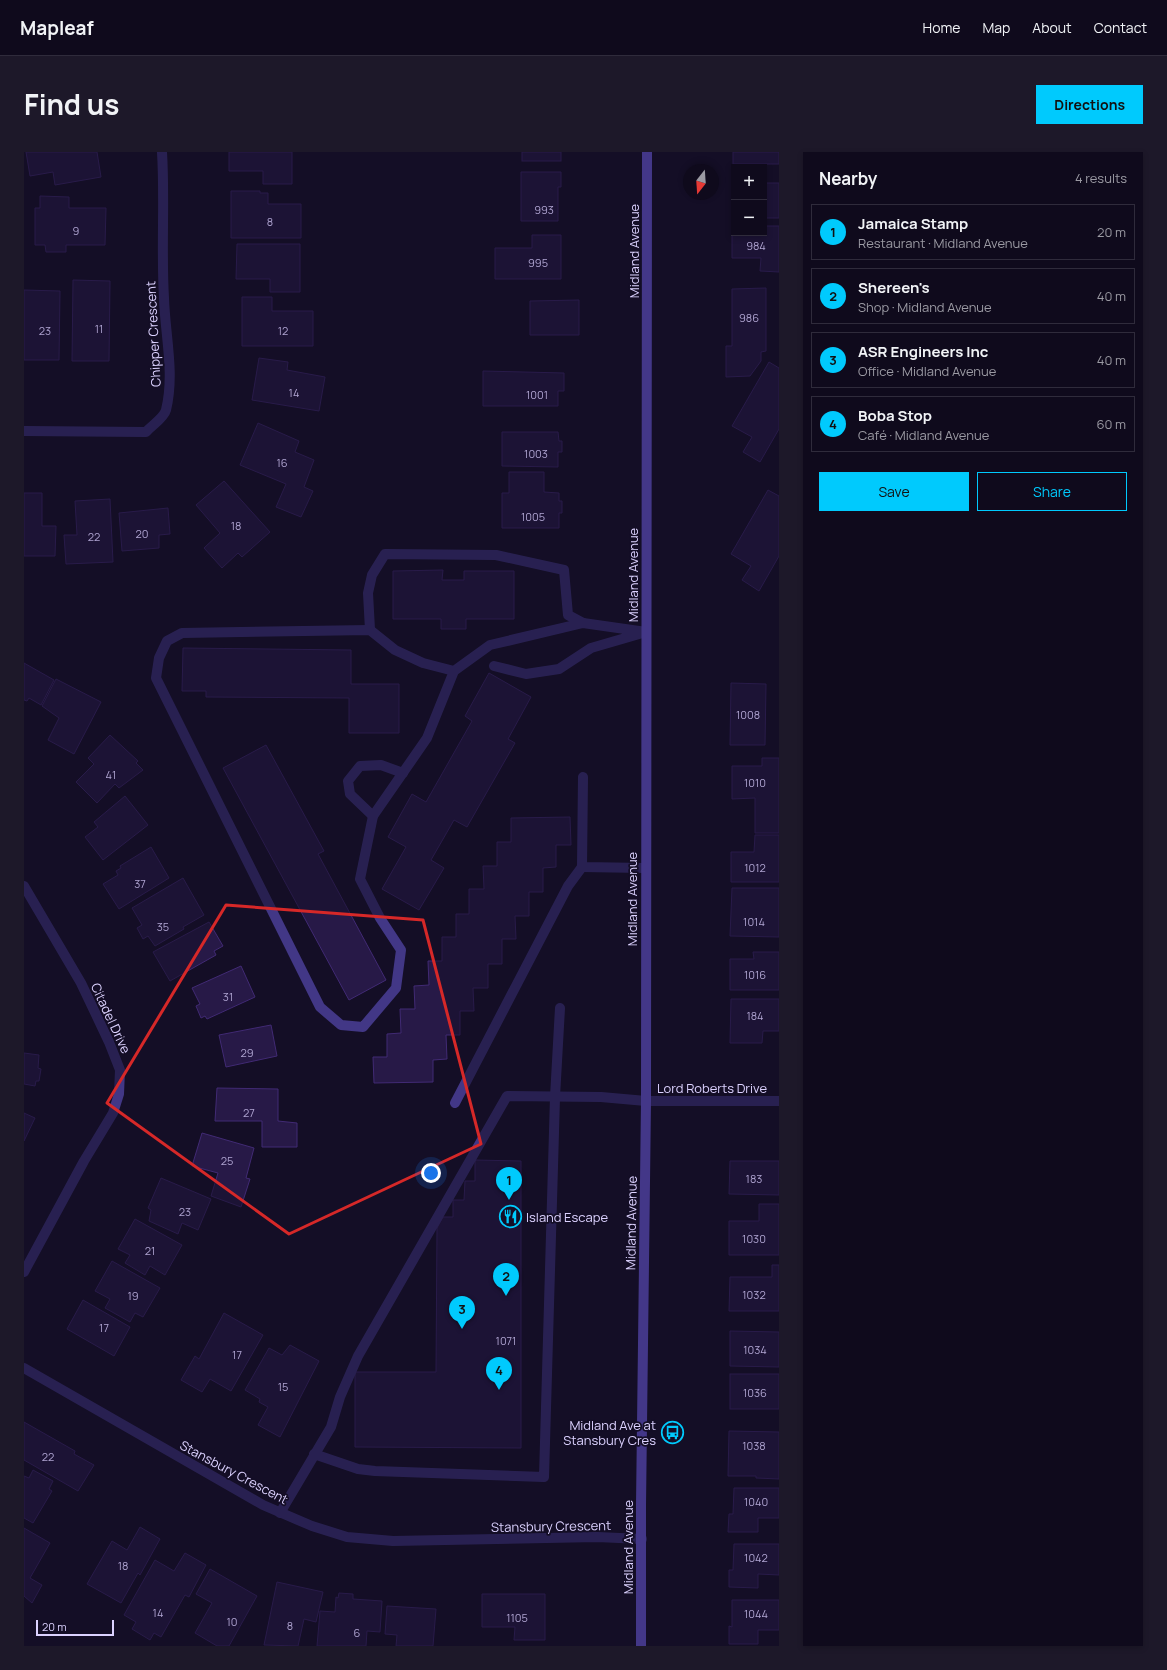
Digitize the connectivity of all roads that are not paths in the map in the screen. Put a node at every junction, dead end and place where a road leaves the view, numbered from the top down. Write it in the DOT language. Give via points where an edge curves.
graph roads {
  1 [pos="162,152"];
  2 [pos="647,152"];
  3 [pos="24,432"];
  4 [pos="583,623"];
  5 [pos="370,630"];
  6 [pos="646,632"];
  7 [pos="494,666"];
  8 [pos="454,671"];
  9 [pos="403,773"];
  10 [pos="583,777"];
  11 [pos="373,816"];
  12 [pos="582,868"];
  13 [pos="645,868"];
  14 [pos="24,886"];
  15 [pos="560,1008"];
  16 [pos="555,1097"];
  17 [pos="646,1101"];
  18 [pos="779,1101"];
  19 [pos="455,1103"];
  20 [pos="24,1272"];
  21 [pos="24,1368"];
  22 [pos="314,1454"];
  23 [pos="280,1512"];
  24 [pos="642,1539"];
  25 [pos="641,1646"];
  1 -- 3 [label="street, Chipper Crescent" via="163,296 170,364 170,389 165,412 146,432"];
  2 -- 6 [label="main road, Midland Avenue"];
  4 -- 5 [label="street" via="568,615 564,570 496,555 385,554 372,575 368,593"];
  4 -- 6 [label="street"];
  4 -- 8 [label="street" via="490,645"];
  5 -- 8 [label="street" via="395,650 423,663"];
  5 -- 11 [label="street" via="182,633 167,641 159,658 156,678 320,1007 341,1025 363,1027 396,988 401,950 380,918 360,879"];
  6 -- 7 [label="street" via="591,648 559,669 526,674"];
  6 -- 13 [label="main road, Midland Avenue"];
  8 -- 9 [label="street" via="427,738"];
  9 -- 11 [label="street"];
  9 -- 11 [label="street" via="381,765 360,766 348,781 350,794"];
  10 -- 12 [label="street"];
  12 -- 13 [label="street"];
  12 -- 19 [label="street" via="568,886"];
  13 -- 17 [label="main road, Midland Avenue"];
  14 -- 20 [label="street, Citadel Drive" via="80,983 120,1070 119,1094 113,1113"];
  15 -- 16 [label="street"];
  16 -- 17 [label="street, Lord Roberts Drive" via="601,1097"];
  16 -- 22 [label="street, Lord Roberts Drive" via="507,1096 358,1356 340,1397 331,1427"];
  16 -- 22 [label="street" via="544,1477 358,1469"];
  17 -- 18 [label="street, Lord Roberts Drive"];
  17 -- 24 [label="main road, Midland Avenue"];
  21 -- 23 [label="street, Stansbury Crescent" via="263,1505"];
  22 -- 23 [label="street"];
  23 -- 24 [label="street, Stansbury Crescent" via="347,1537 393,1542 597,1537"];
  24 -- 25 [label="main road, Midland Avenue"];
}
